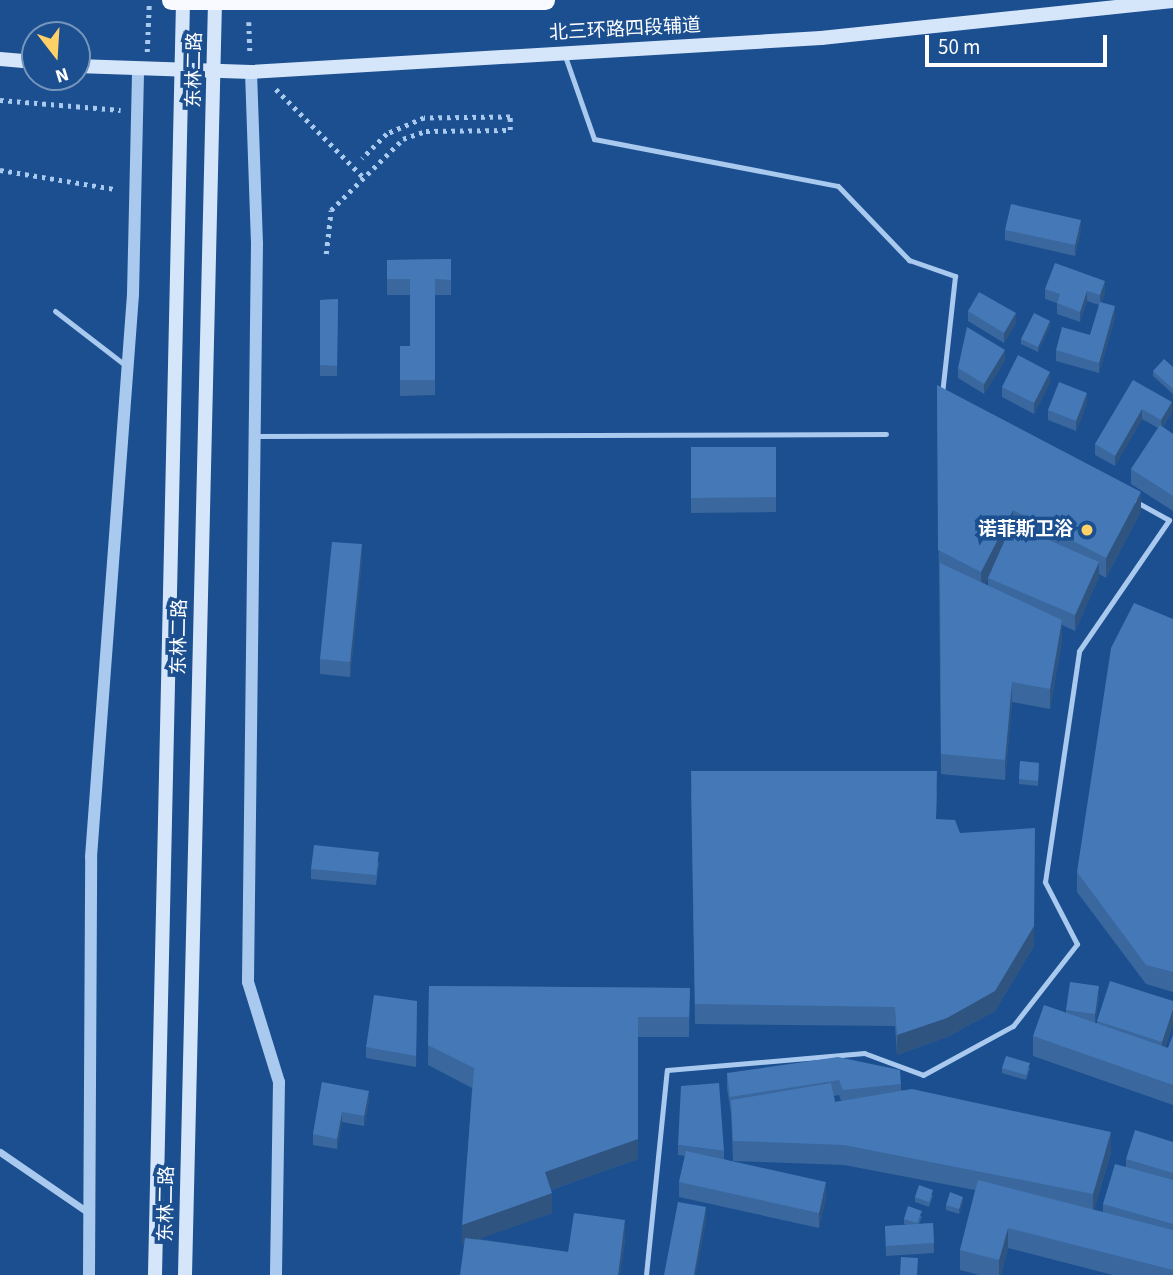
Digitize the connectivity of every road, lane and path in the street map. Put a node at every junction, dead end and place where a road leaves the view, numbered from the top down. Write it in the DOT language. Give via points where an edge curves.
graph roads {
  1 [pos="171,0"];
  2 [pos="183,0"];
  3 [pos="215,0"];
  4 [pos="545,0"];
  5 [pos="1173,1"];
  6 [pos="250,13"];
  7 [pos="564,53"];
  8 [pos="0,59"];
  9 [pos="21,61"];
  10 [pos="91,67"];
  11 [pos="253,69"];
  12 [pos="138,71"];
  13 [pos="273,86"];
  14 [pos="362,159"];
  15 [pos="0,170"];
  16 [pos="364,178"];
  17 [pos="115,189"];
  18 [pos="326,254"];
  19 [pos="55,311"];
  20 [pos="125,365"];
  21 [pos="954,401"];
  22 [pos="886,434"];
  23 [pos="254,436"];
  24 [pos="1133,500"];
  25 [pos="0,1152"];
  26 [pos="92,1215"];
  27 [pos="89,1275"];
  28 [pos="155,1275"];
  29 [pos="185,1275"];
  30 [pos="276,1275"];
  31 [pos="646,1275"];
  1 -- 4 [label="highway"];
  2 -- 28 [label="main road, 东林二路"];
  3 -- 29 [label="main road, 东林二路"];
  5 -- 7 [label="main road, 北三环路四段辅道" via="821,38"];
  6 -- 11 [label="path"];
  7 -- 11 [label="main road, 北三环路四段辅道"];
  7 -- 21 [label="lane" via="594,139 838,186 909,260 955,275 942,394"];
  8 -- 9 [label="main road"];
  10 -- 12 [label="main road, 北三环路四段辅道"];
  11 -- 12 [label="main road, 北三环路四段辅道"];
  11 -- 23 [label="street" via="257,243"];
  12 -- 20 [label="street" via="139,179"];
  13 -- 16 [label="path"];
  14 -- 16 [label="path" via="387,134 424,118 510,117 510,130 426,131 403,139"];
  15 -- 17 [label="path"];
  16 -- 18 [label="path" via="331,210"];
  19 -- 20 [label="lane"];
  20 -- 26 [label="street" via="90,857"];
  22 -- 23 [label="lane"];
  23 -- 30 [label="street" via="248,982 279,1082"];
  24 -- 31 [label="lane" via="1169,520 1079,651 1045,882 1077,944 1013,1026 923,1075 864,1053 667,1070"];
  25 -- 26 [label="street"];
  26 -- 27 [label="street"];
}
